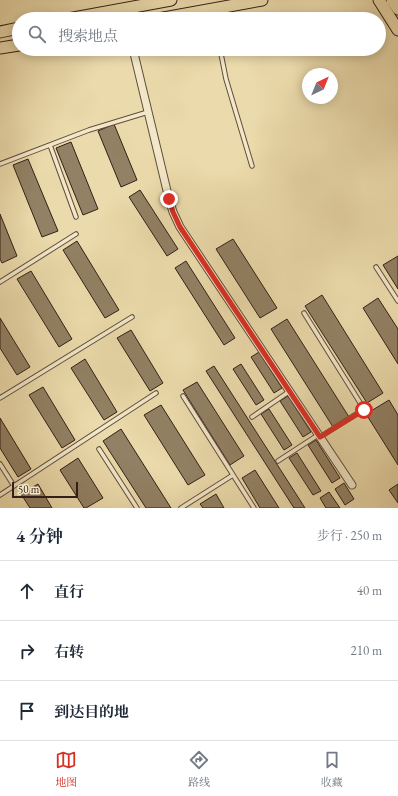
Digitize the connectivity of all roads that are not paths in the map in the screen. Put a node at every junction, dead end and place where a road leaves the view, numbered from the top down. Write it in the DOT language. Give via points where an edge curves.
graph roads {
  1 [pos="171,0"];
  2 [pos="262,0"];
  3 [pos="379,0"];
  4 [pos="392,0"];
  5 [pos="398,9"];
  6 [pos="106,12"];
  7 [pos="221,12"];
  8 [pos="12,28"];
  9 [pos="1,29"];
  10 [pos="398,30"];
  11 [pos="12,46"];
  12 [pos="0,48"];
  13 [pos="135,56"];
  14 [pos="221,56"];
  15 [pos="148,112"];
  16 [pos="50,145"];
  17 [pos="0,164"];
  18 [pos="252,166"];
  19 [pos="76,217"];
  20 [pos="76,234"];
  21 [pos="376,266"];
  22 [pos="0,282"];
  23 [pos="397,296"];
  24 [pos="398,301"];
  25 [pos="304,313"];
  26 [pos="132,317"];
  27 [pos="290,391"];
  28 [pos="156,393"];
  29 [pos="183,396"];
  30 [pos="0,398"];
  31 [pos="252,417"];
  32 [pos="319,436"];
  33 [pos="100,449"];
  34 [pos="278,462"];
  35 [pos="0,464"];
  36 [pos="233,475"];
  37 [pos="352,485"];
  38 [pos="14,486"];
  39 [pos="0,495"];
  40 [pos="138,508"];
  41 [pos="182,508"];
  42 [pos="254,508"];
  1 -- 6 [label="main road"];
  2 -- 7 [label="main road"];
  3 -- 10 [label="main road"];
  4 -- 5 [label="main road"];
  8 -- 9 [label="main road"];
  11 -- 12 [label="main road"];
  13 -- 15 [label="street"];
  14 -- 18 [label="lane"];
  15 -- 16 [label="lane"];
  15 -- 27 [label="street" via="173,212 180,227"];
  16 -- 17 [label="lane"];
  16 -- 19 [label="lane"];
  20 -- 22 [label="lane"];
  21 -- 23 [label="lane"];
  23 -- 24 [label="lane"];
  25 -- 32 [label="lane" via="364,410"];
  26 -- 30 [label="lane"];
  27 -- 31 [label="lane"];
  27 -- 32 [label="street"];
  28 -- 38 [label="lane"];
  29 -- 36 [label="lane"];
  32 -- 34 [label="lane"];
  32 -- 37 [label="street"];
  33 -- 40 [label="lane"];
  35 -- 38 [label="lane"];
  36 -- 41 [label="lane"];
  36 -- 42 [label="lane"];
  38 -- 39 [label="lane"];
}
